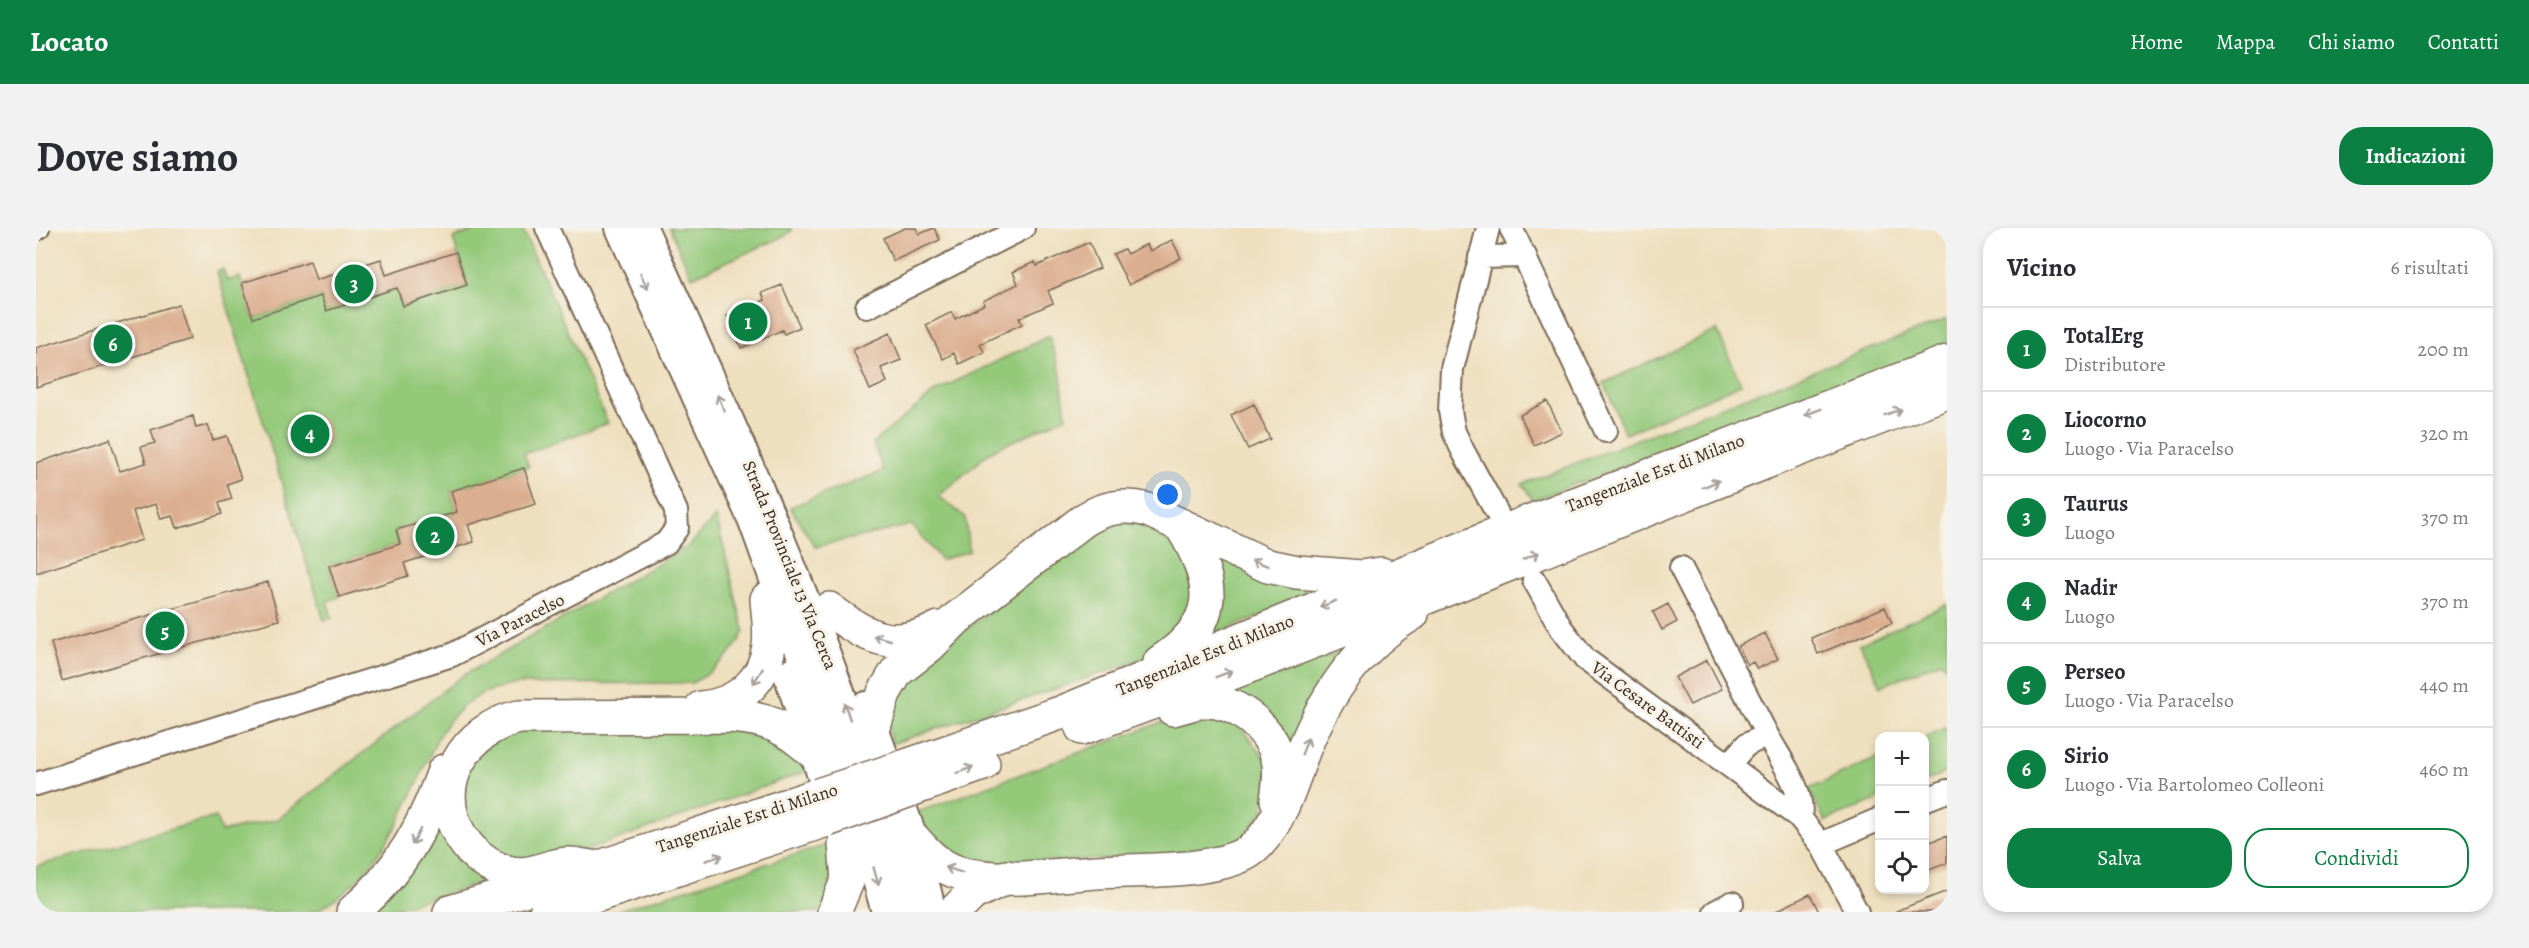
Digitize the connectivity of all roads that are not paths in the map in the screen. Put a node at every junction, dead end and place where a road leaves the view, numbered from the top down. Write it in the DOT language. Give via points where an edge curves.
graph roads {
  1 [pos="547,228"];
  2 [pos="620,228"];
  3 [pos="643,228"];
  4 [pos="1023,228"];
  5 [pos="1488,228"];
  6 [pos="1511,228"];
  7 [pos="1525,256"];
  8 [pos="1480,257"];
  9 [pos="867,307"];
  10 [pos="1947,362"];
  11 [pos="1947,392"];
  12 [pos="708,423"];
  13 [pos="1606,431"];
  14 [pos="745,456"];
  15 [pos="1508,520"];
  16 [pos="1182,527"];
  17 [pos="1681,568"];
  18 [pos="1476,578"];
  19 [pos="1534,580"];
  20 [pos="767,599"];
  21 [pos="829,609"];
  22 [pos="956,619"];
  23 [pos="1077,719"];
  24 [pos="874,727"];
  25 [pos="1767,735"];
  26 [pos="814,753"];
  27 [pos="1729,764"];
  28 [pos="36,784"];
  29 [pos="1947,791"];
  30 [pos="1929,798"];
  31 [pos="1800,818"];
  32 [pos="830,820"];
  33 [pos="1275,820"];
  34 [pos="1875,821"];
  35 [pos="914,838"];
  36 [pos="1821,844"];
  37 [pos="597,868"];
  38 [pos="659,876"];
  39 [pos="1007,877"];
  40 [pos="352,912"];
  41 [pos="450,912"];
  42 [pos="546,912"];
  43 [pos="585,912"];
  44 [pos="834,912"];
  45 [pos="867,912"];
  46 [pos="886,912"];
  47 [pos="911,912"];
  48 [pos="932,912"];
  49 [pos="954,912"];
  50 [pos="1857,912"];
  1 -- 28 [label="street, Via Paracelso" via="676,511 677,528 666,543 452,655"];
  2 -- 12 [label="main road, Strada Provinciale 13 Via Cerca, one-way"];
  14 -- 3 [label="main road, Strada Provinciale 13 Via Cerca, one-way"];
  4 -- 9 [label="street"];
  5 -- 8 [label="street"];
  6 -- 7 [label="street"];
  7 -- 8 [label="street"];
  7 -- 13 [label="street"];
  8 -- 15 [label="street" via="1452,369 1450,411 1462,451"];
  10 -- 15 [label="highway, Tangenziale Est di Milano, one-way"];
  18 -- 11 [label="highway, Tangenziale Est di Milano, one-way"];
  12 -- 20 [label="main road"];
  12 -- 46 [label="main road, Strada Provinciale 13 Via Cerca, one-way" via="757,532 838,756"];
  14 -- 21 [label="main road"];
  47 -- 14 [label="main road, Strada Provinciale 13 Via Cerca, one-way" via="834,673"];
  15 -- 16 [label="highway, one-way" via="1392,572 1361,577 1268,566"];
  15 -- 23 [label="highway, Tangenziale Est di Milano, one-way"];
  16 -- 22 [label="highway" via="1165,516 1140,508 1104,509 1084,520"];
  16 -- 23 [label="highway" via="1202,561 1207,582 1200,624 1182,648 1153,667 1116,683"];
  17 -- 25 [label="street"];
  23 -- 18 [label="highway, Tangenziale Est di Milano, one-way"];
  33 -- 18 [label="highway, one-way" via="1316,720 1344,674 1395,625"];
  19 -- 27 [label="street, Via Cesare Battisti" via="1561,628 1585,659"];
  20 -- 26 [label="main road"];
  20 -- 40 [label="highway, one-way" via="770,646 763,668 754,683 732,701 700,708 518,708 496,714 476,726 450,756 411,847 386,880"];
  22 -- 21 [label="highway, one-way" via="923,636 894,641 862,632"];
  21 -- 24 [label="main road"];
  22 -- 24 [label="highway" via="893,675"];
  23 -- 32 [label="highway, Tangenziale Est di Milano, bridge" via="906,778"];
  23 -- 33 [label="highway" via="1118,727 1202,701 1238,711 1251,718 1264,733 1278,759"];
  24 -- 35 [label="main road"];
  25 -- 27 [label="street" via="1746,745"];
  25 -- 31 [label="street" via="1799,795 1803,808"];
  26 -- 32 [label="main road"];
  26 -- 37 [label="highway" via="785,729 763,720 732,716 519,717 490,727 472,741 452,775 448,801 457,830 474,853 496,868 518,874 568,864"];
  27 -- 31 [label="street, Via Cesare Battisti"];
  29 -- 30 [label="street"];
  31 -- 36 [label="street, Via Cesare Battisti"];
  32 -- 37 [label="highway, Tangenziale Est di Milano"];
  38 -- 32 [label="highway, Tangenziale Est di Milano, one-way"];
  32 -- 44 [label="highway" via="848,879"];
  32 -- 45 [label="main road"];
  33 -- 39 [label="highway" via="1257,845 1224,862 1198,867"];
  34 -- 36 [label="street"];
  39 -- 35 [label="highway, one-way" via="951,870 929,857"];
  35 -- 48 [label="main road"];
  36 -- 50 [label="street, Via Cesare Battisti"];
  37 -- 41 [label="highway, Tangenziale Est di Milano"];
  38 -- 42 [label="highway, Tangenziale Est di Milano"];
  38 -- 43 [label="highway" via="635,896"];
  39 -- 49 [label="highway" via="972,894"];
}
